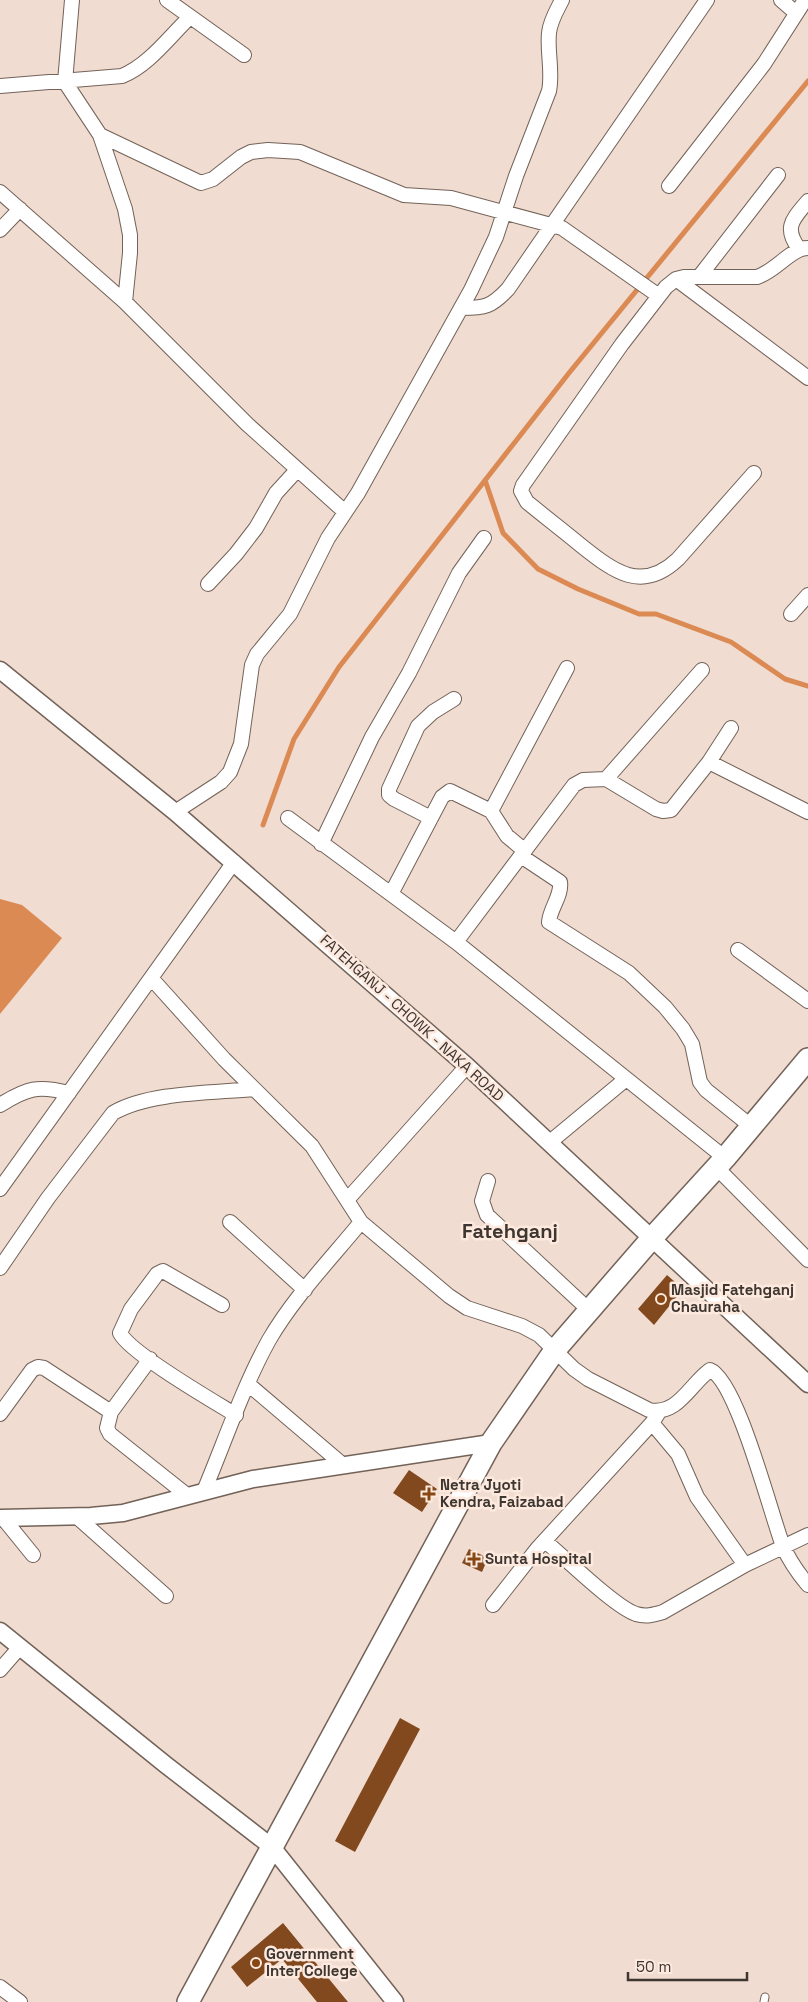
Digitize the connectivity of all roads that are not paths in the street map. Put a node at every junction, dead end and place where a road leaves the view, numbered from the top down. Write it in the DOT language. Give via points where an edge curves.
graph roads {
  1 [pos="72,0"];
  2 [pos="167,0"];
  3 [pos="562,0"];
  4 [pos="707,0"];
  5 [pos="781,0"];
  6 [pos="805,0"];
  7 [pos="796,13"];
  8 [pos="190,17"];
  9 [pos="244,55"];
  10 [pos="65,82"];
  11 [pos="0,86"];
  12 [pos="100,134"];
  13 [pos="778,175"];
  14 [pos="669,186"];
  15 [pos="0,192"];
  16 [pos="808,201"];
  17 [pos="20,209"];
  18 [pos="504,212"];
  19 [pos="553,224"];
  20 [pos="0,230"];
  21 [pos="804,248"];
  22 [pos="699,277"];
  23 [pos="676,279"];
  24 [pos="649,289"];
  25 [pos="125,302"];
  26 [pos="461,308"];
  27 [pos="808,378"];
  28 [pos="297,470"];
  29 [pos="754,473"];
  30 [pos="345,512"];
  31 [pos="484,538"];
  32 [pos="208,584"];
  33 [pos="808,595"];
  34 [pos="791,614"];
  35 [pos="567,668"];
  36 [pos="0,670"];
  37 [pos="702,670"];
  38 [pos="454,699"];
  39 [pos="731,728"];
  40 [pos="708,762"];
  41 [pos="606,779"];
  42 [pos="491,811"];
  43 [pos="175,812"];
  44 [pos="808,812"];
  45 [pos="288,818"];
  46 [pos="431,818"];
  47 [pos="321,844"];
  48 [pos="523,853"];
  49 [pos="234,862"];
  50 [pos="391,894"];
  51 [pos="456,942"];
  52 [pos="738,950"];
  53 [pos="152,979"];
  54 [pos="808,1000"];
  55 [pos="808,1059"];
  56 [pos="467,1066"];
  57 [pos="626,1079"];
  58 [pos="254,1089"];
  59 [pos="69,1093"];
  60 [pos="0,1105"];
  61 [pos="752,1127"];
  62 [pos="550,1142"];
  63 [pos="721,1163"];
  64 [pos="488,1181"];
  65 [pos="1,1186"];
  66 [pos="347,1200"];
  67 [pos="230,1222"];
  68 [pos="361,1222"];
  69 [pos="652,1238"];
  70 [pos="808,1260"];
  71 [pos="0,1268"];
  72 [pos="305,1290"];
  73 [pos="222,1305"];
  74 [pos="590,1311"];
  75 [pos="555,1350"];
  76 [pos="150,1359"];
  77 [pos="248,1384"];
  78 [pos="808,1384"];
  79 [pos="111,1412"];
  80 [pos="0,1414"];
  81 [pos="236,1415"];
  82 [pos="655,1418"];
  83 [pos="491,1443"];
  84 [pos="342,1464"];
  85 [pos="204,1491"];
  86 [pos="188,1496"];
  87 [pos="76,1516"];
  88 [pos="1,1518"];
  89 [pos="808,1535"];
  90 [pos="545,1541"];
  91 [pos="784,1547"];
  92 [pos="33,1555"];
  93 [pos="745,1566"];
  94 [pos="808,1585"];
  95 [pos="166,1596"];
  96 [pos="493,1605"];
  97 [pos="0,1630"];
  98 [pos="20,1647"];
  99 [pos="0,1670"];
  100 [pos="272,1847"];
  101 [pos="0,1987"];
  102 [pos="20,2002"];
  103 [pos="188,2002"];
  104 [pos="395,2002"];
  1 -- 10 [label="street"];
  2 -- 8 [label="street"];
  3 -- 18 [label="street" via="549,33 549,91"];
  4 -- 19 [label="street"];
  5 -- 7 [label="street"];
  6 -- 7 [label="street"];
  7 -- 14 [label="street" via="754,78"];
  8 -- 9 [label="street"];
  8 -- 10 [label="street" via="133,72 111,78"];
  10 -- 11 [label="street"];
  10 -- 12 [label="street"];
  12 -- 18 [label="street" via="201,184 251,152 291,151 404,195 451,198"];
  12 -- 25 [label="street" via="125,209 130,236"];
  13 -- 22 [label="street"];
  15 -- 17 [label="street"];
  16 -- 21 [label="street" via="790,231 792,239"];
  17 -- 20 [label="street"];
  17 -- 25 [label="street"];
  18 -- 19 [label="street"];
  18 -- 26 [label="street" via="486,259"];
  19 -- 24 [label="street" via="573,234"];
  19 -- 26 [label="street" via="495,304 483,308"];
  21 -- 22 [label="street" via="768,274 757,277"];
  22 -- 23 [label="street"];
  23 -- 24 [label="street"];
  23 -- 27 [label="street"];
  24 -- 29 [label="street" via="616,352 523,485 523,498 608,567 646,577 666,571 678,560"];
  25 -- 28 [label="street"];
  26 -- 30 [label="street"];
  28 -- 30 [label="street"];
  28 -- 32 [label="street" via="276,493 236,554"];
  30 -- 43 [label="street" via="311,568 290,614 257,654 252,665 241,744 230,772 221,782"];
  31 -- 47 [label="street" via="459,573 413,666 372,737"];
  33 -- 34 [label="street"];
  35 -- 42 [label="street"];
  36 -- 43 [label="street, FATEHGANJ - CHOWK - NAKA ROAD"];
  37 -- 41 [label="street"];
  38 -- 46 [label="street" via="418,726 389,789 394,799"];
  39 -- 40 [label="street"];
  40 -- 41 [label="street" via="671,810 663,811"];
  40 -- 44 [label="street"];
  41 -- 48 [label="street" via="583,780 574,785"];
  42 -- 46 [label="street" via="450,791 442,797"];
  42 -- 48 [label="street"];
  43 -- 49 [label="street, FATEHGANJ - CHOWK - NAKA ROAD"];
  45 -- 47 [label="street"];
  46 -- 50 [label="street"];
  47 -- 50 [label="street"];
  48 -- 51 [label="street"];
  48 -- 61 [label="street" via="560,882 561,889 549,922 629,973 654,996 692,1044 700,1082"];
  49 -- 53 [label="street"];
  49 -- 56 [label="street, FATEHGANJ - CHOWK - NAKA ROAD"];
  50 -- 51 [label="street"];
  51 -- 57 [label="street"];
  52 -- 54 [label="street"];
  53 -- 58 [label="street"];
  53 -- 59 [label="street"];
  55 -- 61 [label="main road"];
  56 -- 62 [label="street, FATEHGANJ - CHOWK - NAKA ROAD"];
  56 -- 66 [label="street"];
  57 -- 62 [label="street"];
  57 -- 63 [label="street"];
  58 -- 66 [label="street" via="312,1146"];
  58 -- 71 [label="street" via="144,1100 113,1113"];
  59 -- 60 [label="street" via="29,1089"];
  59 -- 65 [label="street"];
  61 -- 63 [label="main road"];
  62 -- 69 [label="street, FATEHGANJ - CHOWK - NAKA ROAD"];
  63 -- 69 [label="main road"];
  63 -- 70 [label="street"];
  64 -- 74 [label="street" via="482,1201 487,1215"];
  66 -- 68 [label="street"];
  67 -- 72 [label="street"];
  68 -- 72 [label="street"];
  68 -- 75 [label="street" via="467,1308 522,1326 539,1335"];
  69 -- 74 [label="main road"];
  69 -- 78 [label="street, FATEHGANJ - CHOWK - NAKA ROAD"];
  72 -- 77 [label="street" via="270,1338"];
  73 -- 76 [label="street" via="170,1273 163,1271 157,1274 131,1308 120,1333 123,1339"];
  74 -- 75 [label="main road"];
  75 -- 82 [label="street" via="588,1379 649,1410"];
  75 -- 83 [label="main road"];
  76 -- 79 [label="street"];
  76 -- 81 [label="street"];
  77 -- 81 [label="street"];
  77 -- 84 [label="street"];
  79 -- 80 [label="street" via="38,1367 32,1370"];
  79 -- 86 [label="street" via="107,1428 110,1434"];
  81 -- 85 [label="street"];
  82 -- 90 [label="street"];
  82 -- 91 [label="street" via="688,1394 710,1370 719,1376 735,1406"];
  82 -- 93 [label="street" via="678,1454 697,1497"];
  83 -- 84 [label="street"];
  83 -- 100 [label="main road"];
  84 -- 85 [label="street"];
  85 -- 86 [label="street"];
  86 -- 87 [label="street" via="123,1513"];
  87 -- 88 [label="street"];
  87 -- 95 [label="street"];
  88 -- 92 [label="street"];
  89 -- 91 [label="street"];
  90 -- 93 [label="street" via="618,1603 643,1615 663,1612"];
  90 -- 96 [label="street"];
  91 -- 93 [label="street"];
  91 -- 94 [label="street"];
  97 -- 98 [label="street"];
  98 -- 99 [label="street"];
  98 -- 100 [label="street"];
  100 -- 103 [label="main road"];
  100 -- 104 [label="street"];
  101 -- 102 [label="street"];
}
